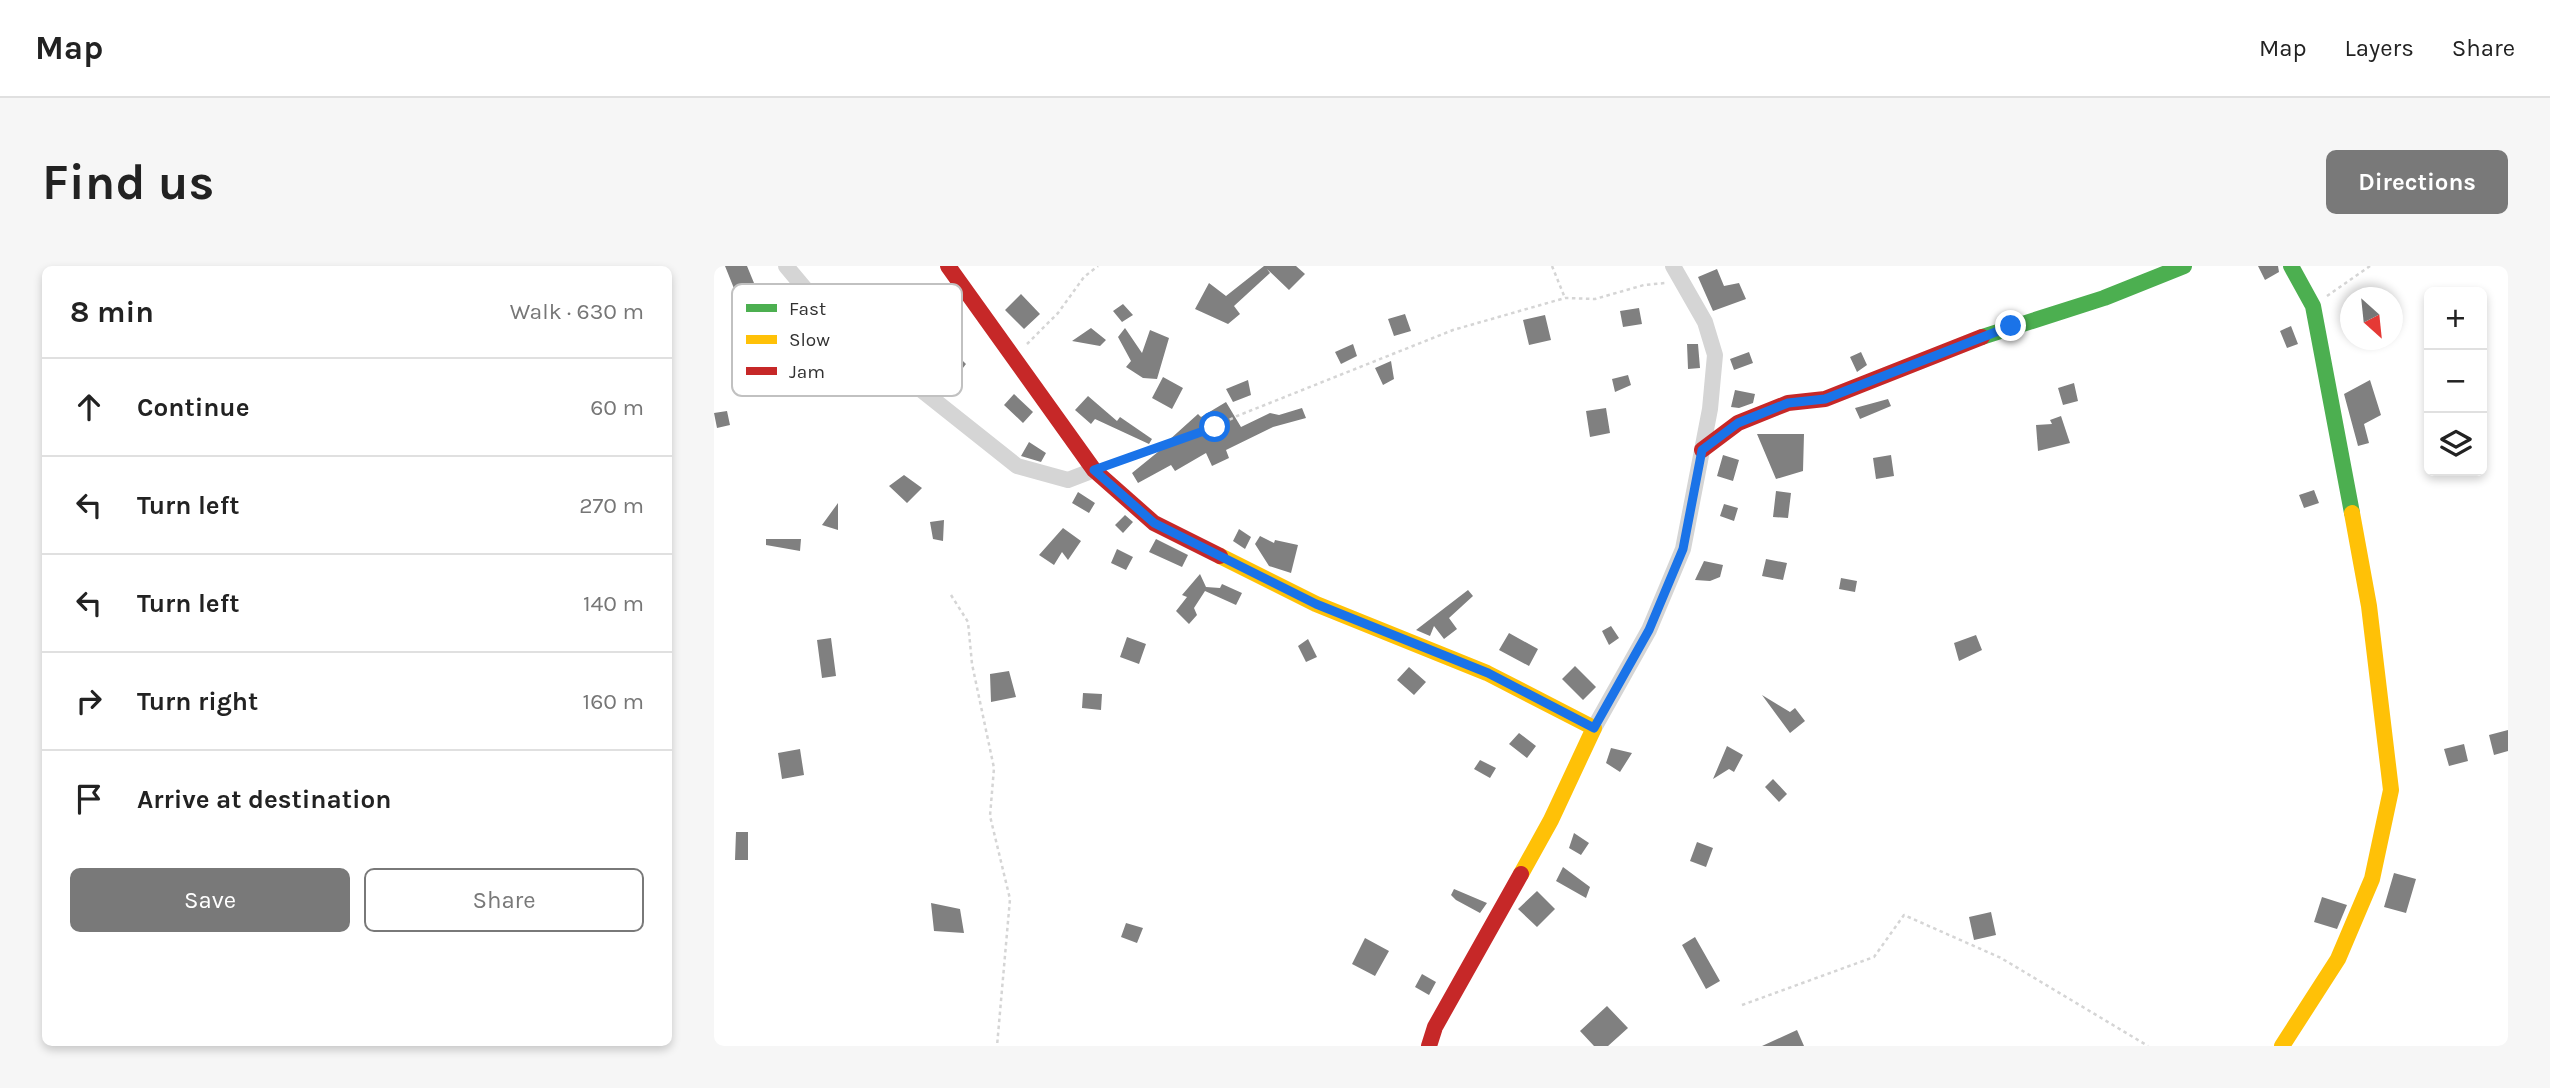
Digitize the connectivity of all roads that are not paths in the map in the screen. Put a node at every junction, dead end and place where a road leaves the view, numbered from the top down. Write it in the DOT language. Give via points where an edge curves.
graph roads {
  1 [pos="786,266"];
  2 [pos="947,266"];
  3 [pos="1673,266"];
  4 [pos="2184,266"];
  5 [pos="2291,266"];
  6 [pos="801,284"];
  7 [pos="961,284"];
  8 [pos="962,286"];
  9 [pos="929,396"];
  10 [pos="1702,450"];
  11 [pos="1094,470"];
  12 [pos="1594,728"];
  13 [pos="1429,1046"];
  14 [pos="2282,1046"];
  1 -- 6 [label="street"];
  2 -- 7 [label="street"];
  3 -- 10 [label="street" via="1705,321 1715,355"];
  4 -- 10 [label="street" via="2104,298 2011,326 1825,399 1788,403 1738,423"];
  5 -- 14 [label="street" via="2313,306 2369,606 2391,790 2372,879 2358,914 2338,959"];
  8 -- 11 [label="street"];
  9 -- 11 [label="street" via="1017,466 1068,480"];
  10 -- 12 [label="street" via="1683,549 1649,630"];
  11 -- 12 [label="street" via="1154,523 1316,604 1488,673"];
  12 -- 13 [label="street" via="1551,820 1435,1027"];
}
